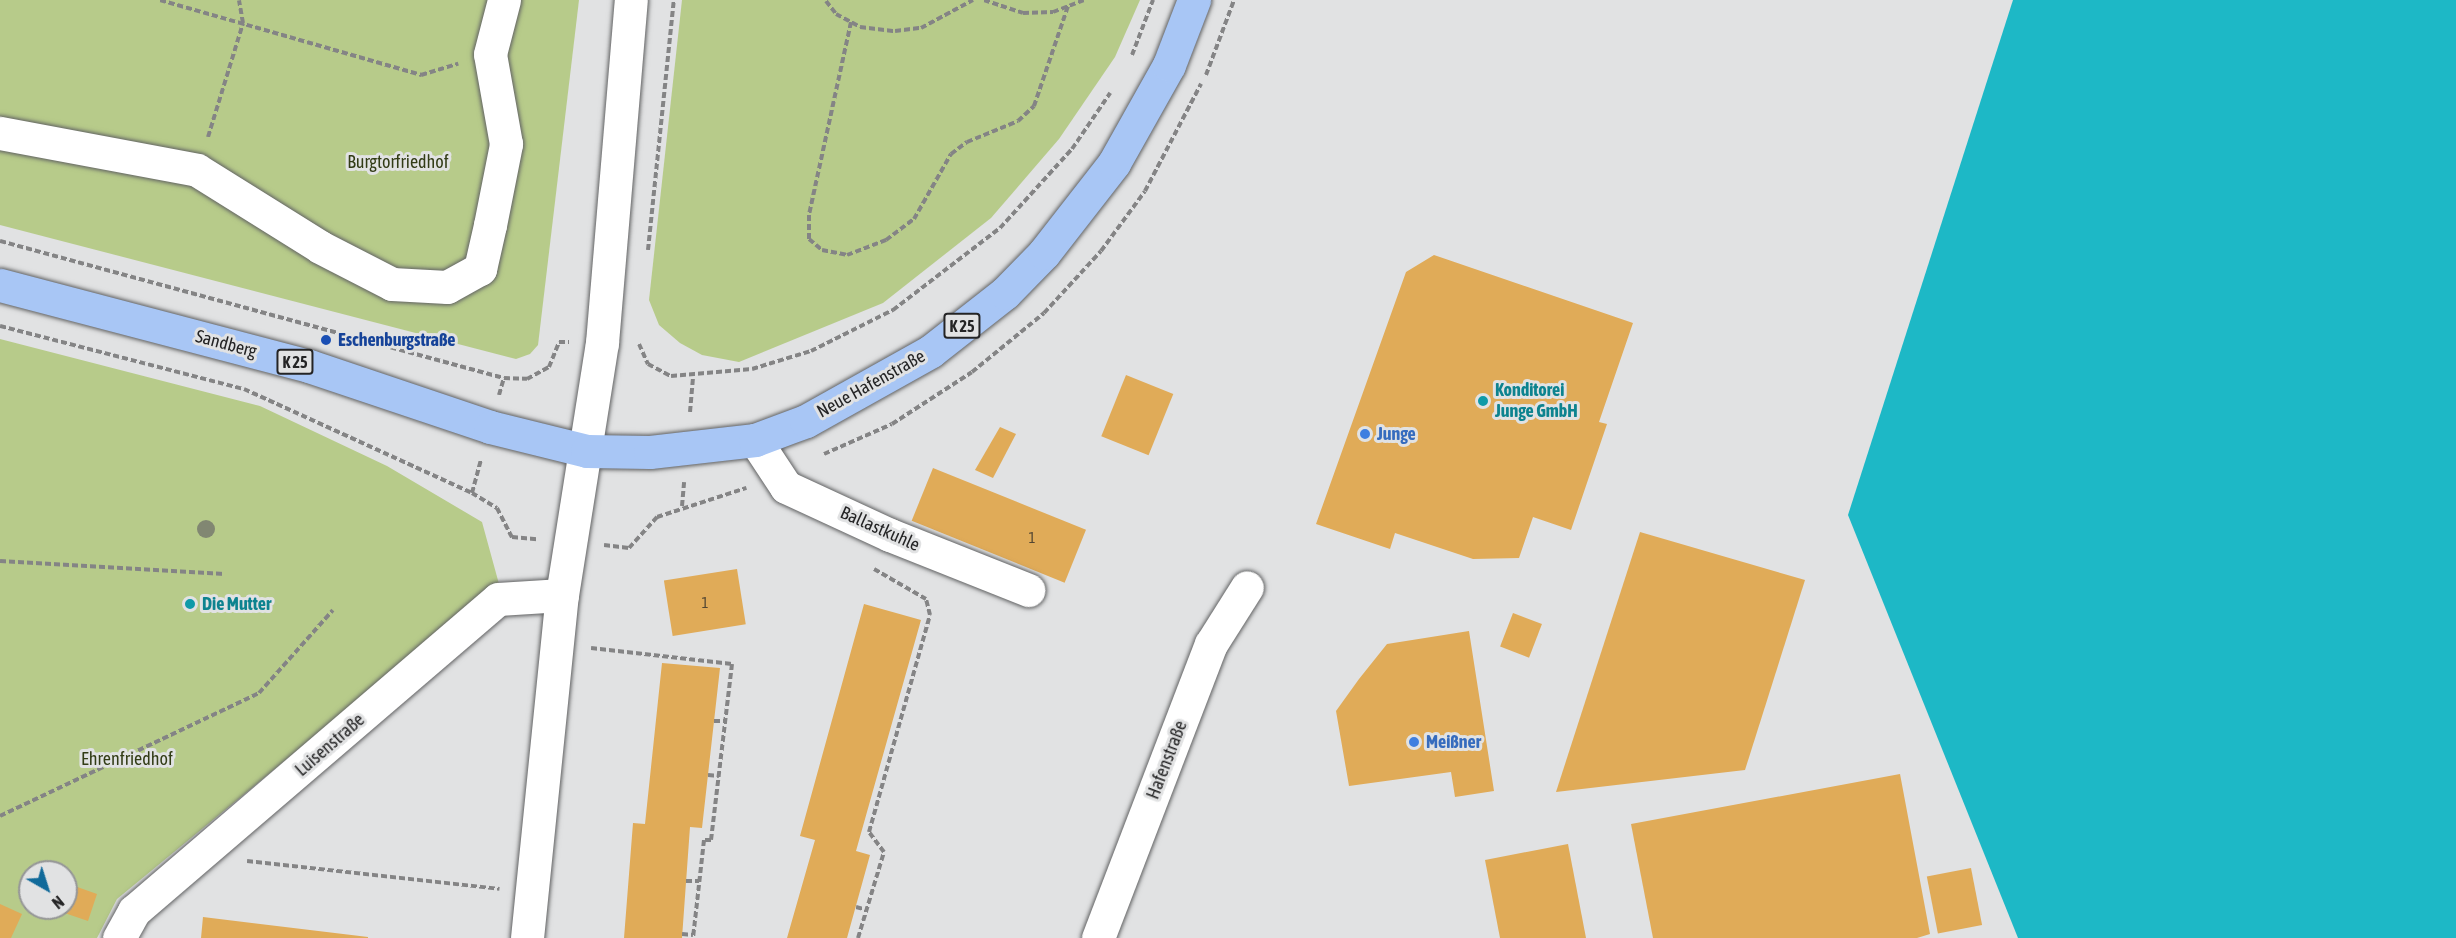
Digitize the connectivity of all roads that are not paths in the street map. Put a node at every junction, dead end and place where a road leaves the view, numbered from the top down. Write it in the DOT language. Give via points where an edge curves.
graph roads {
  1 [pos="504,0"];
  2 [pos="631,0"];
  3 [pos="1194,0"];
  4 [pos="0,133"];
  5 [pos="0,285"];
  6 [pos="755,440"];
  7 [pos="587,451"];
  8 [pos="1247,587"];
  9 [pos="1028,590"];
  10 [pos="562,595"];
  11 [pos="119,938"];
  12 [pos="527,938"];
  13 [pos="1098,938"];
  1 -- 4 [label="street" via="490,54 506,144 480,269 447,287 392,284 320,247 198,170"];
  2 -- 7 [label="street" via="602,343"];
  3 -- 6 [label="main road, Neue Hafenstraße / K 25" via="1169,65 1114,163 1036,261 1005,293 931,351 807,421"];
  5 -- 7 [label="main road, Sandberg / K 25" via="309,366 490,427"];
  6 -- 7 [label="main road, Neue Hafenstraße / K 25" via="650,452"];
  6 -- 9 [label="street, Ballastkuhle" via="786,487 890,535"];
  7 -- 10 [label="street"];
  8 -- 13 [label="street, Hafenstraße" via="1211,644"];
  10 -- 11 [label="street, Luisenstraße" via="498,598 134,911"];
  10 -- 12 [label="street"];
}
